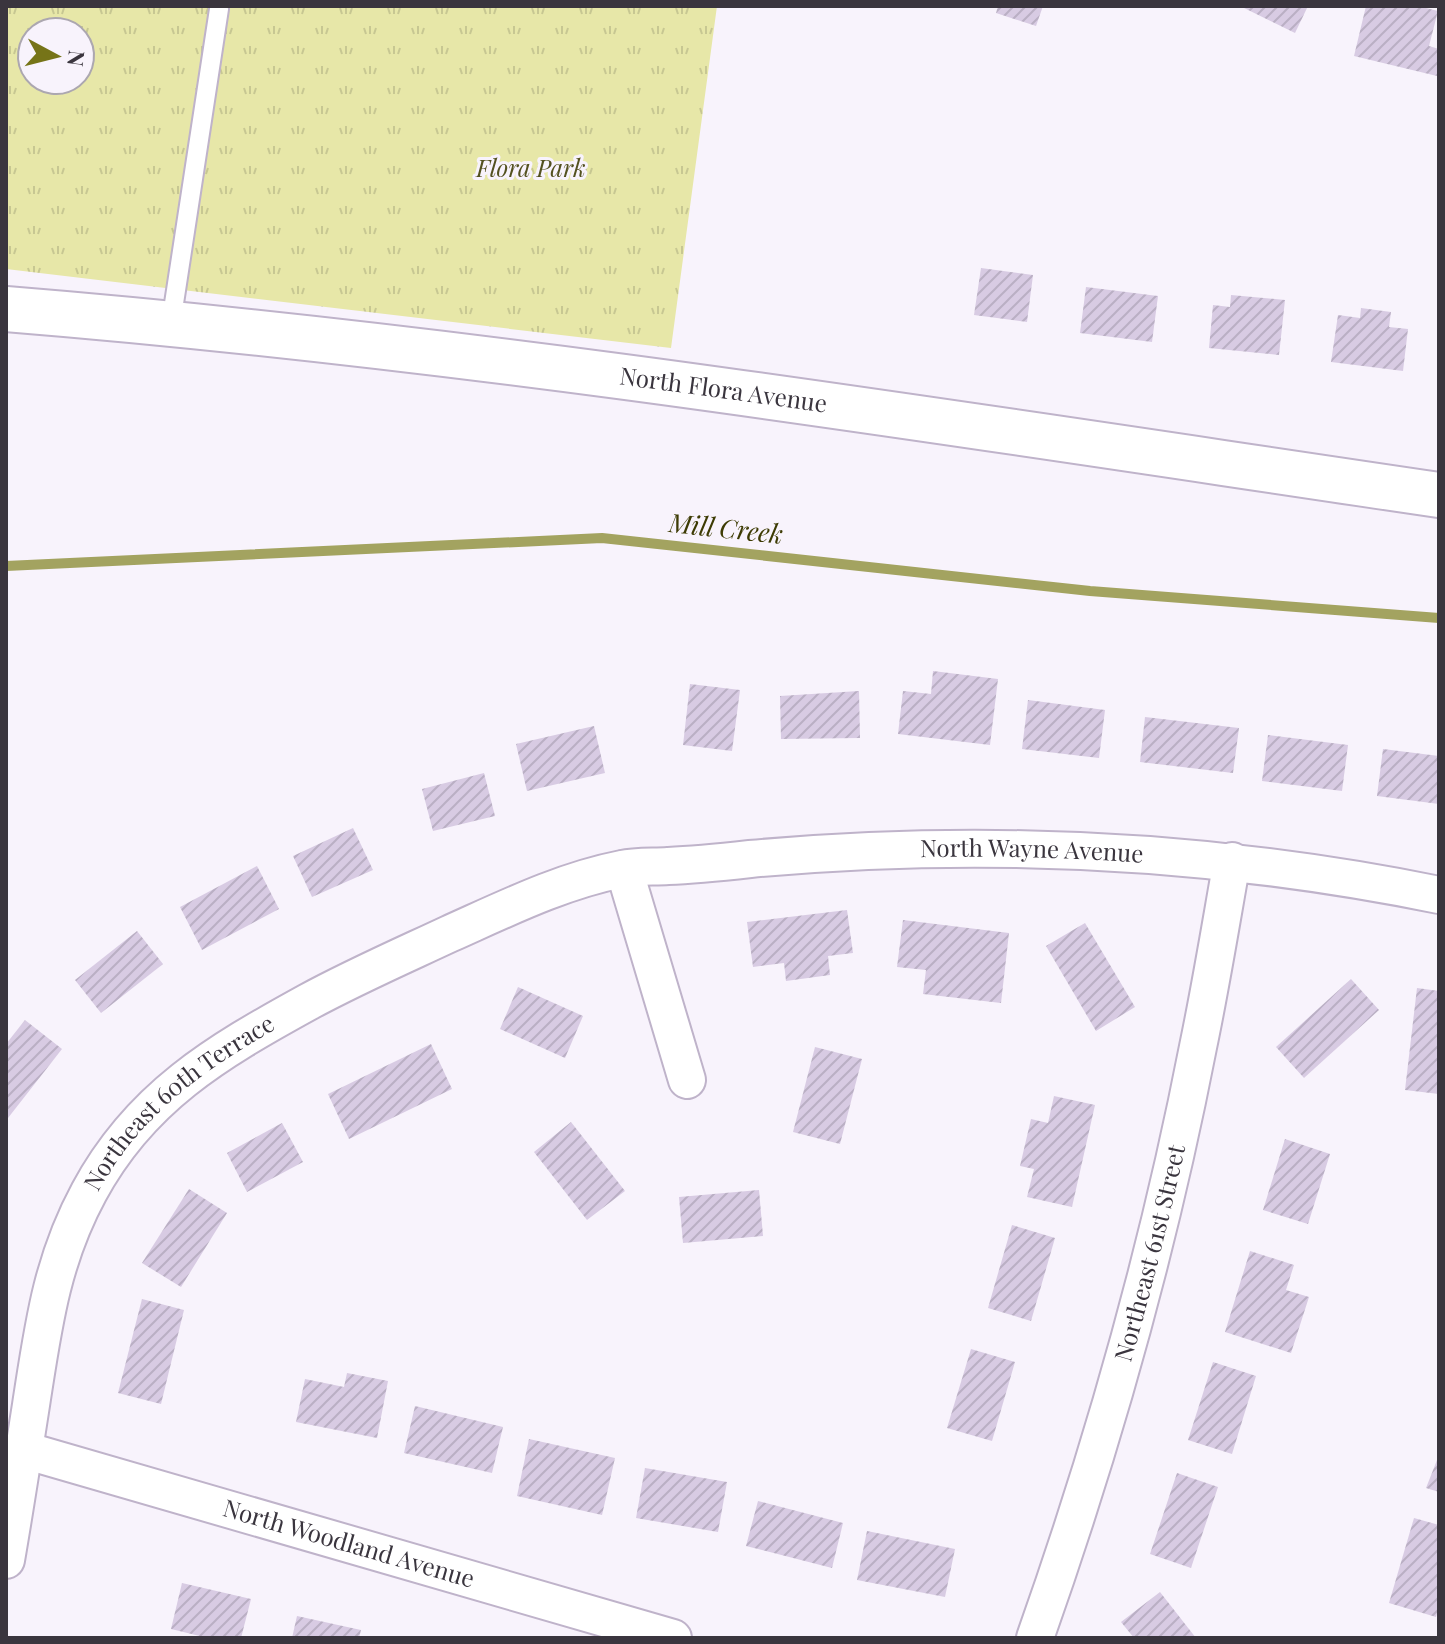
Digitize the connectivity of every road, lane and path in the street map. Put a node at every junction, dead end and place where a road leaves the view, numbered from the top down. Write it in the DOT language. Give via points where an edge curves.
graph roads {
  1 [pos="219,9"];
  2 [pos="6,309"];
  3 [pos="171,323"];
  4 [pos="1439,495"];
  5 [pos="1232,861"];
  6 [pos="624,869"];
  7 [pos="1439,895"];
  8 [pos="687,1080"];
  9 [pos="24,1450"];
  10 [pos="6,1560"];
  11 [pos="673,1638"];
  12 [pos="1035,1638"];
  1 -- 3 [label="lane"];
  2 -- 3 [label="street, North Flora Avenue"];
  3 -- 4 [label="street, North Flora Avenue" via="664,382"];
  5 -- 6 [label="street, North Wayne Avenue" via="952,848"];
  5 -- 7 [label="street, North Wayne Avenue"];
  5 -- 12 [label="street, Northeast 61st Street" via="1164,1203 1124,1356"];
  6 -- 8 [label="street"];
  6 -- 9 [label="street, Northeast 60th Terrace" via="542,892 335,987 200,1065 157,1101 97,1178 66,1240 49,1294"];
  9 -- 10 [label="street, Northeast 60th Terrace"];
  9 -- 11 [label="street, North Woodland Avenue"];
}
